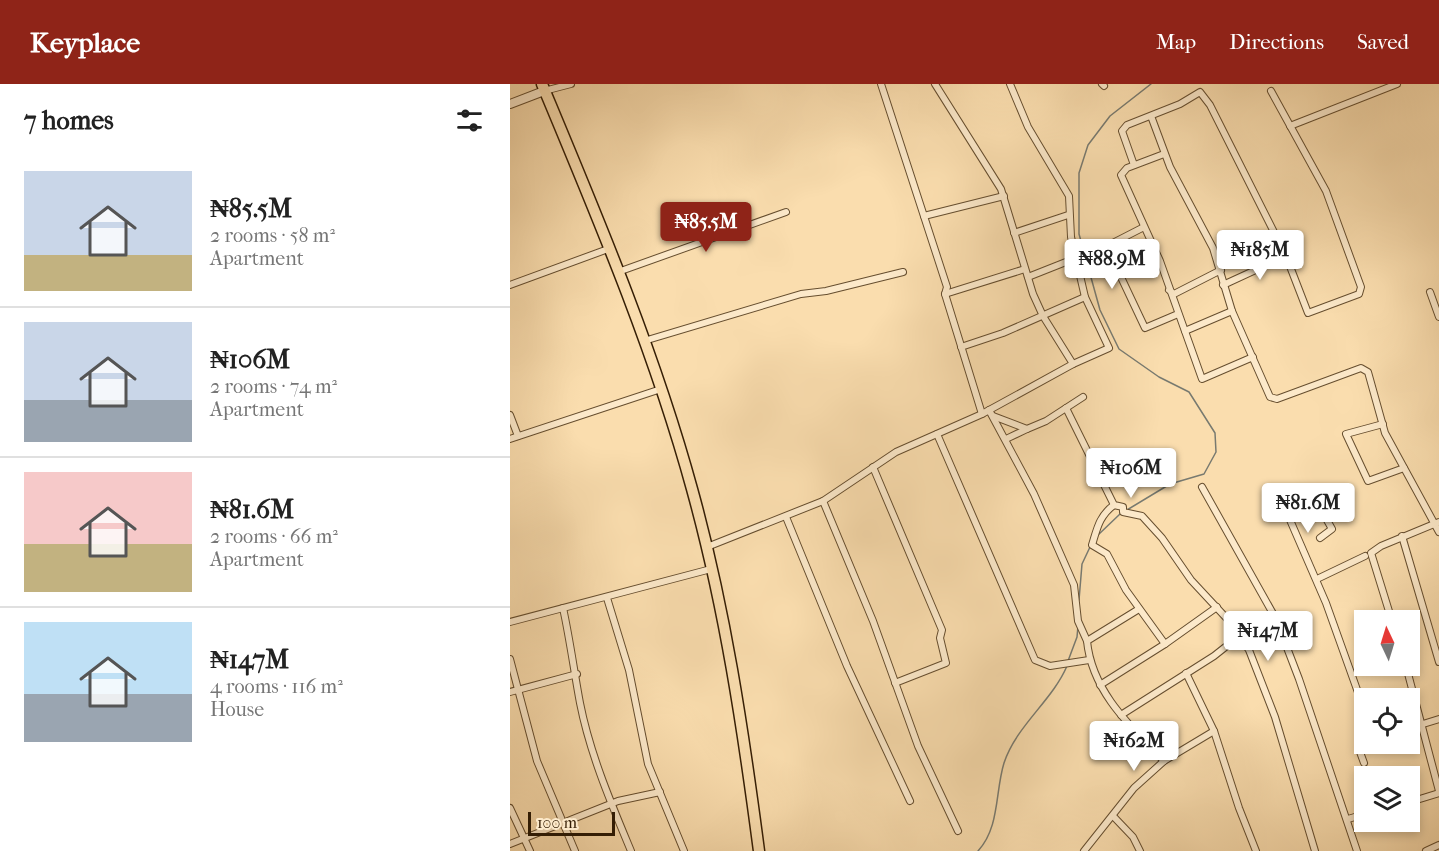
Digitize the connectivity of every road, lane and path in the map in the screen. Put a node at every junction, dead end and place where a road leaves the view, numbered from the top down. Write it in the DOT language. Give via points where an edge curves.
graph roads {
  1 [pos="571,84"];
  2 [pos="881,84"];
  3 [pos="935,84"];
  4 [pos="1010,84"];
  5 [pos="1396,84"];
  6 [pos="543,87"];
  7 [pos="1271,91"];
  8 [pos="510,104"];
  9 [pos="1151,116"];
  10 [pos="1290,126"];
  11 [pos="1164,154"];
  12 [pos="1134,165"];
  13 [pos="1004,196"];
  14 [pos="786,212"];
  15 [pos="1068,215"];
  16 [pos="924,216"];
  17 [pos="1144,227"];
  18 [pos="1014,233"];
  19 [pos="608,249"];
  20 [pos="1286,256"];
  21 [pos="1076,258"];
  22 [pos="1025,269"];
  23 [pos="1221,270"];
  24 [pos="617,272"];
  25 [pos="903,272"];
  26 [pos="1028,277"];
  27 [pos="510,285"];
  28 [pos="1223,285"];
  29 [pos="1169,289"];
  30 [pos="1430,292"];
  31 [pos="945,294"];
  32 [pos="1085,297"];
  33 [pos="1232,311"];
  34 [pos="1178,314"];
  35 [pos="1043,316"];
  36 [pos="1439,317"];
  37 [pos="1185,331"];
  38 [pos="643,341"];
  39 [pos="961,347"];
  40 [pos="1253,357"];
  41 [pos="1073,364"];
  42 [pos="661,389"];
  43 [pos="1083,397"];
  44 [pos="1066,408"];
  45 [pos="991,413"];
  46 [pos="982,414"];
  47 [pos="510,415"];
  48 [pos="1383,424"];
  49 [pos="1027,429"];
  50 [pos="937,434"];
  51 [pos="518,436"];
  52 [pos="510,439"];
  53 [pos="1006,439"];
  54 [pos="873,467"];
  55 [pos="1404,468"];
  56 [pos="1202,488"];
  57 [pos="822,501"];
  58 [pos="1114,505"];
  59 [pos="786,517"];
  60 [pos="1437,522"];
  61 [pos="1439,532"];
  62 [pos="1402,536"];
  63 [pos="1320,538"];
  64 [pos="707,547"];
  65 [pos="1365,556"];
  66 [pos="711,569"];
  67 [pos="1317,579"];
  68 [pos="607,598"];
  69 [pos="1217,607"];
  70 [pos="563,608"];
  71 [pos="1139,609"];
  72 [pos="1389,610"];
  73 [pos="510,622"];
  74 [pos="1238,637"];
  75 [pos="1088,641"];
  76 [pos="1165,644"];
  77 [pos="510,659"];
  78 [pos="1089,660"];
  79 [pos="1439,662"];
  80 [pos="1186,673"];
  81 [pos="577,674"];
  82 [pos="1409,676"];
  83 [pos="895,683"];
  84 [pos="1100,684"];
  85 [pos="519,688"];
  86 [pos="1356,688"];
  87 [pos="510,692"];
  88 [pos="1121,715"];
  89 [pos="1439,719"];
  90 [pos="1423,724"];
  91 [pos="1420,725"];
  92 [pos="1214,732"];
  93 [pos="1361,754"];
  94 [pos="1164,761"];
  95 [pos="1364,763"];
  96 [pos="660,792"];
  97 [pos="1439,792"];
  98 [pos="1420,799"];
  99 [pos="910,801"];
  100 [pos="612,803"];
  101 [pos="510,808"];
  102 [pos="1113,816"];
  103 [pos="1354,817"];
  104 [pos="1348,819"];
  105 [pos="563,823"];
  106 [pos="958,831"];
  107 [pos="524,838"];
  108 [pos="510,844"];
  109 [pos="1439,845"];
  110 [pos="530,851"];
  111 [pos="575,851"];
  112 [pos="631,851"];
  113 [pos="684,851"];
  114 [pos="759,851"];
  115 [pos="1084,851"];
  116 [pos="1140,851"];
  117 [pos="1256,851"];
  118 [pos="1315,851"];
  119 [pos="1357,851"];
  120 [pos="1426,851"];
  1 -- 6 [label="street"];
  2 -- 16 [label="street"];
  3 -- 13 [label="street"];
  4 -- 15 [label="street" via="1028,127 1069,196"];
  5 -- 10 [label="street"];
  6 -- 8 [label="street"];
  6 -- 19 [label="highway"];
  7 -- 10 [label="street"];
  9 -- 11 [label="street"];
  9 -- 12 [label="street" via="1126,125 1122,131"];
  9 -- 20 [label="street" via="1200,93 1210,105"];
  10 -- 20 [label="street" via="1326,191 1361,290 1308,312"];
  11 -- 12 [label="street"];
  11 -- 23 [label="street"];
  12 -- 17 [label="street" via="1121,175"];
  13 -- 16 [label="street"];
  13 -- 18 [label="street"];
  14 -- 24 [label="street"];
  15 -- 18 [label="street"];
  15 -- 21 [label="street"];
  16 -- 31 [label="street" via="947,287"];
  17 -- 29 [label="street"];
  17 -- 34 [label="street" via="1107,246 1145,328"];
  18 -- 22 [label="street"];
  19 -- 24 [label="highway"];
  19 -- 27 [label="street"];
  20 -- 28 [label="street"];
  21 -- 26 [label="street"];
  21 -- 32 [label="street"];
  22 -- 26 [label="street"];
  22 -- 31 [label="street"];
  23 -- 28 [label="street"];
  23 -- 29 [label="street" via="1174,294"];
  24 -- 38 [label="highway"];
  25 -- 38 [label="street" via="801,294"];
  26 -- 35 [label="street"];
  28 -- 33 [label="street"];
  29 -- 34 [label="street"];
  30 -- 36 [label="street"];
  31 -- 39 [label="street"];
  32 -- 35 [label="street"];
  32 -- 41 [label="street" via="1110,346"];
  33 -- 37 [label="street"];
  33 -- 40 [label="street"];
  34 -- 37 [label="street"];
  35 -- 39 [label="street"];
  35 -- 41 [label="street"];
  37 -- 40 [label="street" via="1202,379"];
  38 -- 42 [label="highway"];
  39 -- 46 [label="street"];
  40 -- 48 [label="street" via="1273,398 1364,368 1376,393"];
  41 -- 45 [label="street"];
  42 -- 51 [label="street"];
  42 -- 64 [label="highway"];
  43 -- 44 [label="street"];
  44 -- 49 [label="street"];
  44 -- 58 [label="street"];
  45 -- 46 [label="street"];
  45 -- 49 [label="street"];
  45 -- 53 [label="street"];
  46 -- 50 [label="street"];
  47 -- 51 [label="street"];
  48 -- 55 [label="street"];
  48 -- 55 [label="street" via="1346,434 1354,454 1368,481"];
  49 -- 53 [label="street"];
  50 -- 54 [label="street"];
  50 -- 78 [label="street" via="1035,660 1050,666"];
  51 -- 52 [label="street"];
  53 -- 75 [label="street" via="1074,585 1078,621"];
  54 -- 57 [label="street"];
  54 -- 83 [label="street" via="942,630 946,663"];
  55 -- 60 [label="street"];
  56 -- 104 [label="street" via="1276,619"];
  57 -- 59 [label="street"];
  57 -- 83 [label="street"];
  58 -- 69 [label="street" via="1123,507 1123,512 1142,516"];
  58 -- 71 [label="street" via="1095,529 1092,545 1107,554"];
  59 -- 64 [label="street"];
  59 -- 99 [label="street" via="847,666"];
  60 -- 61 [label="street"];
  60 -- 62 [label="street"];
  62 -- 72 [label="street" via="1371,553"];
  62 -- 79 [label="street"];
  63 -- 67 [label="street" via="1332,529 1319,506 1290,520"];
  64 -- 66 [label="highway"];
  65 -- 67 [label="street"];
  66 -- 68 [label="street"];
  66 -- 114 [label="highway" via="735,676"];
  67 -- 86 [label="street"];
  68 -- 70 [label="street"];
  68 -- 96 [label="street" via="629,670 648,764"];
  69 -- 74 [label="street"];
  69 -- 76 [label="street"];
  70 -- 73 [label="street"];
  70 -- 81 [label="street"];
  71 -- 75 [label="street"];
  71 -- 76 [label="street"];
  74 -- 80 [label="street"];
  74 -- 118 [label="street" via="1259,672"];
  75 -- 78 [label="street"];
  76 -- 84 [label="street"];
  77 -- 85 [label="street"];
  78 -- 84 [label="street"];
  80 -- 88 [label="street"];
  80 -- 92 [label="street"];
  81 -- 85 [label="street"];
  81 -- 100 [label="street" via="583,713"];
  82 -- 90 [label="street"];
  83 -- 106 [label="street" via="918,746"];
  84 -- 88 [label="street"];
  85 -- 87 [label="street"];
  85 -- 105 [label="street" via="537,760"];
  88 -- 94 [label="street"];
  89 -- 90 [label="street"];
  90 -- 91 [label="street"];
  90 -- 97 [label="street"];
  92 -- 94 [label="street"];
  92 -- 117 [label="street"];
  93 -- 95 [label="street"];
  94 -- 102 [label="street" via="1134,788"];
  96 -- 100 [label="street"];
  96 -- 113 [label="street"];
  97 -- 98 [label="street"];
  100 -- 105 [label="street"];
  100 -- 112 [label="street"];
  101 -- 107 [label="street"];
  102 -- 115 [label="street"];
  102 -- 116 [label="street" via="1133,837"];
  103 -- 104 [label="street"];
  104 -- 119 [label="street"];
  105 -- 107 [label="street"];
  105 -- 111 [label="street"];
  107 -- 108 [label="street"];
  107 -- 110 [label="street"];
  109 -- 120 [label="street"];
}
